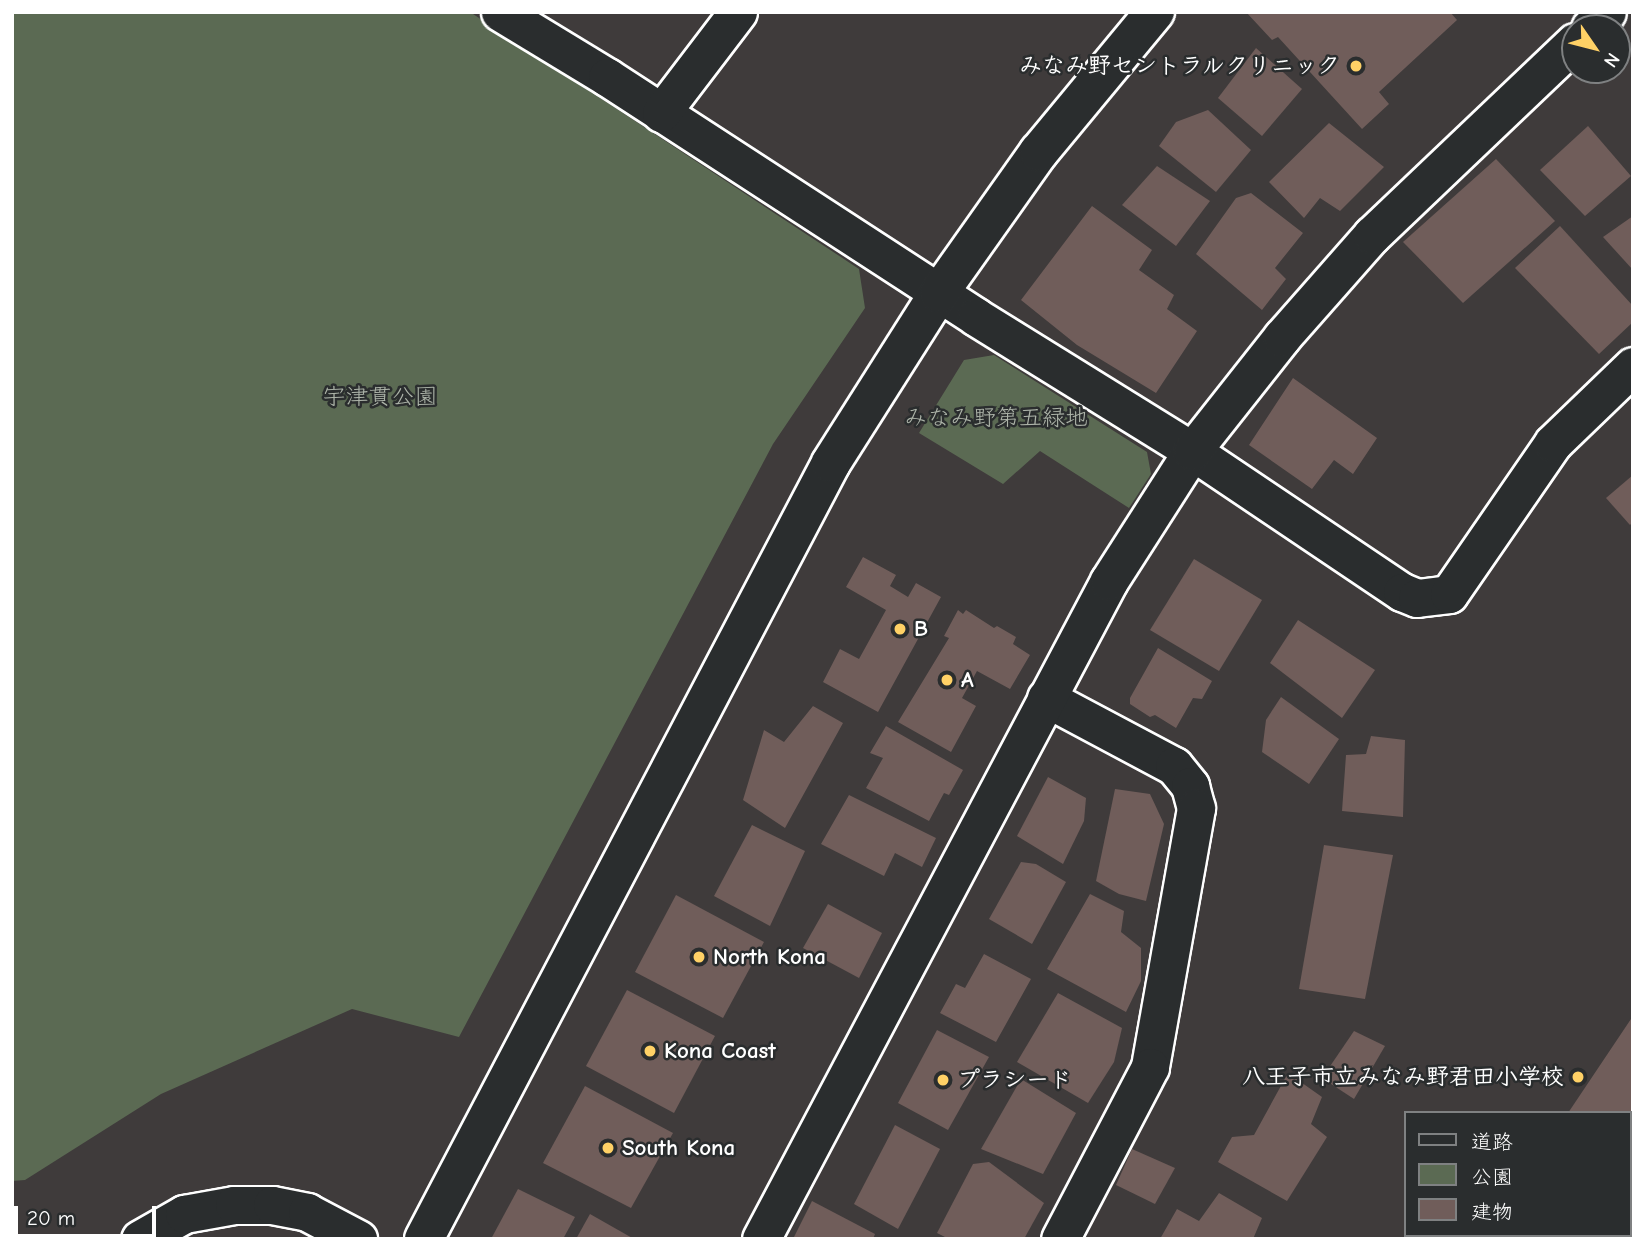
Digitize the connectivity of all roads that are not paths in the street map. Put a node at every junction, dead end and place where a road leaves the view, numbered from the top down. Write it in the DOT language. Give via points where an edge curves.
graph roads {
  1 [pos="500,12"];
  2 [pos="738,12"];
  3 [pos="1155,12"];
  4 [pos="1561,55"];
  5 [pos="661,113"];
  6 [pos="939,293"];
  7 [pos="1633,366"];
  8 [pos="1192,451"];
  9 [pos="1045,698"];
  10 [pos="140,1239"];
  11 [pos="358,1239"];
  12 [pos="424,1239"];
  13 [pos="761,1239"];
  14 [pos="1060,1239"];
  1 -- 5 [label="street"];
  2 -- 5 [label="street"];
  3 -- 6 [label="street" via="1039,152"];
  4 -- 8 [label="street" via="1372,234 1282,337"];
  5 -- 6 [label="street"];
  6 -- 8 [label="street"];
  6 -- 12 [label="street" via="831,463"];
  7 -- 8 [label="street" via="1570,424 1449,594 1417,597 1402,592"];
  8 -- 9 [label="street" via="1109,581"];
  9 -- 13 [label="street"];
  9 -- 14 [label="street" via="1174,766 1190,786 1195,808 1150,1067"];
  10 -- 11 [label="street" via="184,1214 233,1205 272,1205 307,1212"];
}
